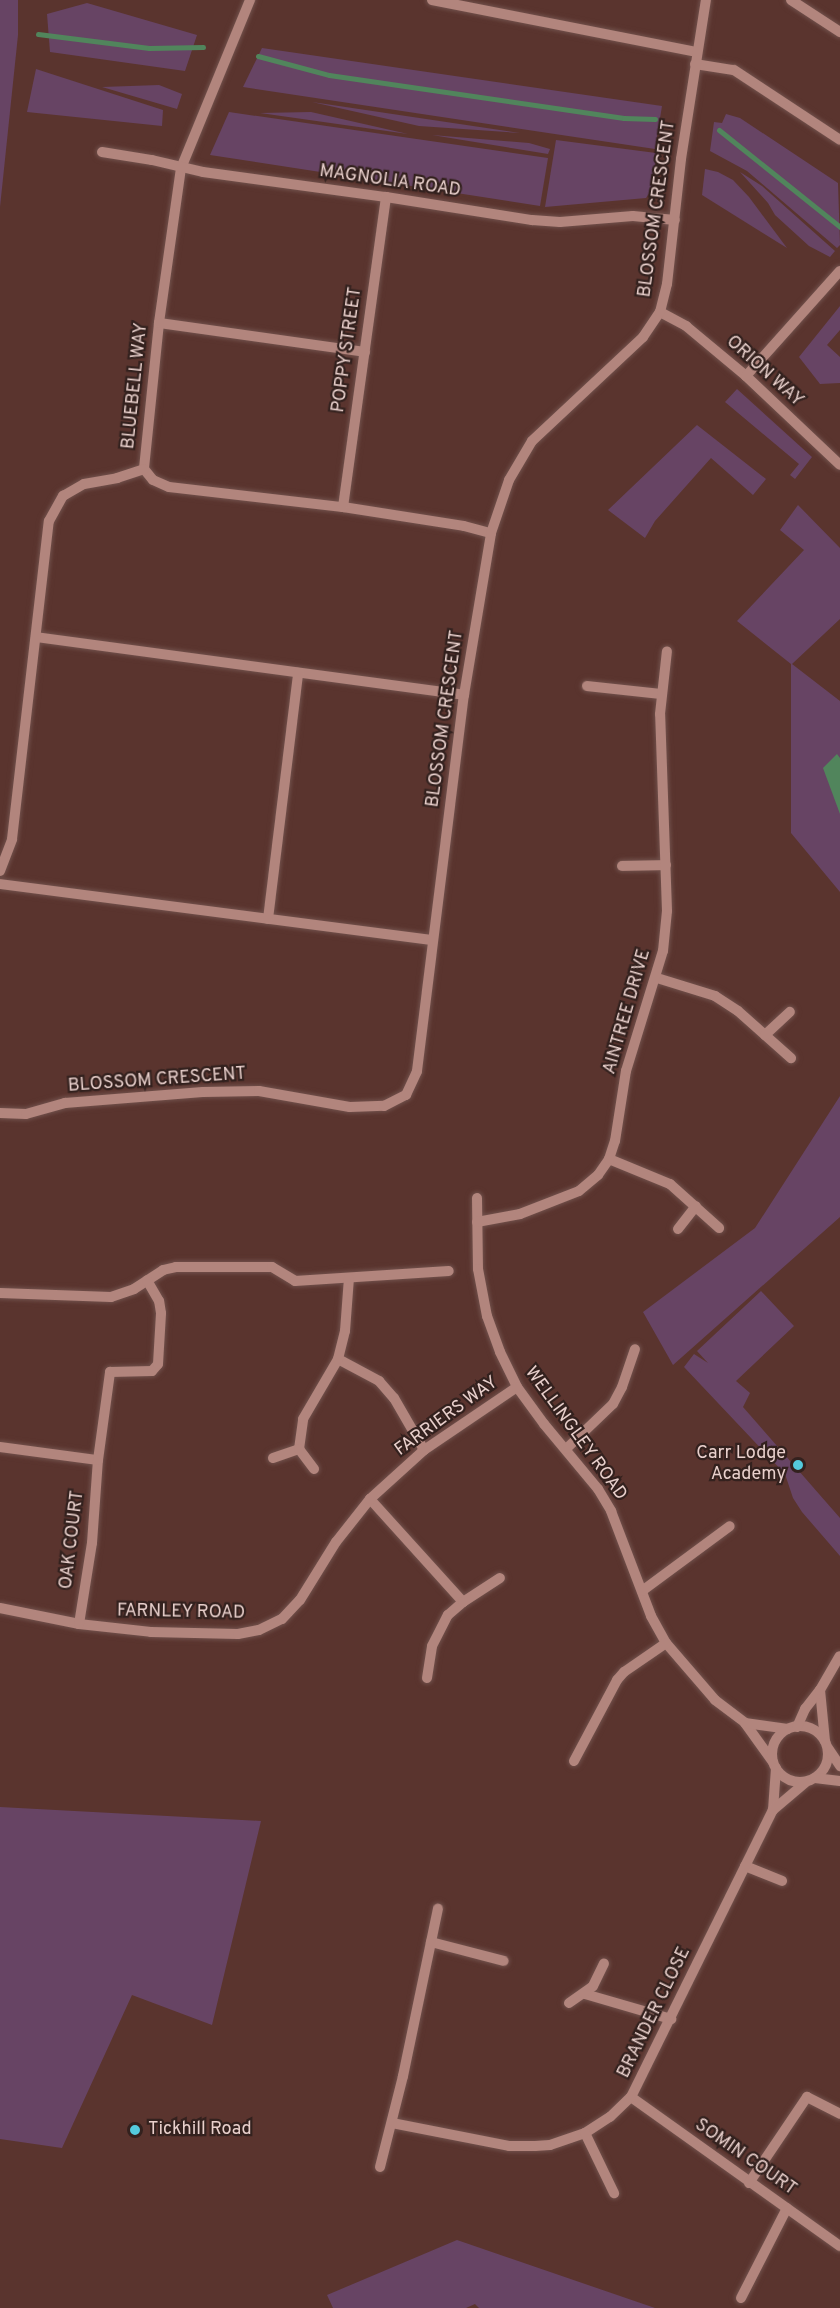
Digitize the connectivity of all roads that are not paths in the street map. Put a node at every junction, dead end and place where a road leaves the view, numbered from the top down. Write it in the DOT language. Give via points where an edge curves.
graph roads {
  1 [pos="250,0"];
  2 [pos="432,0"];
  3 [pos="706,0"];
  4 [pos="791,0"];
  5 [pos="840,32"];
  6 [pos="695,58"];
  7 [pos="840,140"];
  8 [pos="102,152"];
  9 [pos="181,168"];
  10 [pos="386,197"];
  11 [pos="675,220"];
  12 [pos="840,271"];
  13 [pos="660,312"];
  14 [pos="159,323"];
  15 [pos="365,352"];
  16 [pos="746,376"];
  17 [pos="840,465"];
  18 [pos="144,469"];
  19 [pos="343,507"];
  20 [pos="491,533"];
  21 [pos="36,637"];
  22 [pos="667,651"];
  23 [pos="298,673"];
  24 [pos="587,686"];
  25 [pos="661,694"];
  26 [pos="465,695"];
  27 [pos="666,865"];
  28 [pos="622,866"];
  29 [pos="0,871"];
  30 [pos="0,884"];
  31 [pos="267,919"];
  32 [pos="432,940"];
  33 [pos="657,978"];
  34 [pos="790,1012"];
  35 [pos="765,1035"];
  36 [pos="791,1058"];
  37 [pos="0,1113"];
  38 [pos="609,1158"];
  39 [pos="477,1198"];
  40 [pos="696,1206"];
  41 [pos="477,1222"];
  42 [pos="719,1228"];
  43 [pos="678,1229"];
  44 [pos="449,1271"];
  45 [pos="349,1278"];
  46 [pos="147,1280"];
  47 [pos="0,1293"];
  48 [pos="635,1348"];
  49 [pos="338,1359"];
  50 [pos="517,1387"];
  51 [pos="0,1447"];
  52 [pos="299,1449"];
  53 [pos="566,1449"];
  54 [pos="424,1450"];
  55 [pos="273,1458"];
  56 [pos="98,1460"];
  57 [pos="314,1469"];
  58 [pos="370,1499"];
  59 [pos="730,1526"];
  60 [pos="500,1578"];
  61 [pos="642,1591"];
  62 [pos="463,1602"];
  63 [pos="0,1608"];
  64 [pos="79,1624"];
  65 [pos="666,1643"];
  66 [pos="840,1656"];
  67 [pos="427,1678"];
  68 [pos="820,1690"];
  69 [pos="745,1724"];
  70 [pos="792,1728"];
  71 [pos="827,1745"];
  72 [pos="574,1761"];
  73 [pos="775,1765"];
  74 [pos="840,1766"];
  75 [pos="810,1780"];
  76 [pos="840,1780"];
  77 [pos="773,1810"];
  78 [pos="745,1866"];
  79 [pos="782,1881"];
  80 [pos="438,1909"];
  81 [pos="431,1942"];
  82 [pos="504,1961"];
  83 [pos="604,1963"];
  84 [pos="585,1994"];
  85 [pos="569,2003"];
  86 [pos="671,2019"];
  87 [pos="632,2097"];
  88 [pos="840,2114"];
  89 [pos="392,2123"];
  90 [pos="585,2133"];
  91 [pos="380,2167"];
  92 [pos="749,2183"];
  93 [pos="614,2193"];
  94 [pos="787,2208"];
  95 [pos="840,2246"];
  96 [pos="741,2298"];
  1 -- 9 [label="street, BLUEBELL WAY"];
  2 -- 6 [label="street"];
  3 -- 6 [label="street, BLOSSOM CRESCENT"];
  4 -- 5 [label="street"];
  6 -- 7 [label="street" via="734,70"];
  6 -- 11 [label="street, BLOSSOM CRESCENT"];
  8 -- 9 [label="street, MAGNOLIA ROAD"];
  9 -- 10 [label="street, MAGNOLIA ROAD"];
  9 -- 14 [label="street, BLUEBELL WAY"];
  10 -- 11 [label="street, MAGNOLIA ROAD" via="541,221 633,216"];
  10 -- 15 [label="street, POPPY STREET"];
  11 -- 13 [label="street, BLOSSOM CRESCENT"];
  12 -- 16 [label="street"];
  13 -- 16 [label="street, ORION WAY" via="686,326"];
  13 -- 20 [label="street, BLOSSOM CRESCENT" via="643,337 532,441 509,480"];
  14 -- 15 [label="street"];
  14 -- 18 [label="street, BLUEBELL WAY"];
  15 -- 19 [label="street, POPPY STREET"];
  16 -- 17 [label="street, ORION WAY"];
  18 -- 19 [label="street, BLUEBELL WAY" via="153,480 169,487"];
  18 -- 21 [label="street" via="84,484 63,496 49,521"];
  19 -- 20 [label="street, BLUEBELL WAY"];
  20 -- 26 [label="street, BLOSSOM CRESCENT"];
  21 -- 23 [label="street"];
  21 -- 29 [label="street" via="12,839"];
  22 -- 25 [label="street, AINTREE DRIVE"];
  23 -- 26 [label="street"];
  23 -- 31 [label="street"];
  24 -- 25 [label="street"];
  25 -- 27 [label="street, AINTREE DRIVE"];
  26 -- 32 [label="street, BLOSSOM CRESCENT"];
  27 -- 28 [label="street"];
  27 -- 33 [label="street, AINTREE DRIVE" via="667,911"];
  30 -- 31 [label="street"];
  31 -- 32 [label="street"];
  32 -- 37 [label="street, BLOSSOM CRESCENT" via="417,1071 406,1095 384,1106 350,1107 259,1091 65,1103 26,1114"];
  33 -- 35 [label="street" via="715,996"];
  33 -- 38 [label="street, AINTREE DRIVE" via="626,1071"];
  34 -- 35 [label="street"];
  35 -- 36 [label="street"];
  38 -- 40 [label="street" via="670,1184"];
  38 -- 41 [label="street, AINTREE DRIVE" via="598,1175 579,1191 520,1214"];
  39 -- 41 [label="street, WELLINGLEY ROAD"];
  40 -- 42 [label="street"];
  40 -- 43 [label="street"];
  41 -- 50 [label="street, WELLINGLEY ROAD" via="478,1269 487,1316"];
  44 -- 45 [label="street"];
  45 -- 46 [label="street" via="295,1281 272,1267 188,1267 163,1270"];
  45 -- 49 [label="street" via="345,1331"];
  46 -- 47 [label="street" via="111,1297"];
  46 -- 56 [label="street, OAK COURT" via="161,1313 158,1364 152,1371 110,1372"];
  48 -- 53 [label="street" via="613,1404"];
  49 -- 52 [label="street" via="303,1419"];
  49 -- 54 [label="street" via="379,1381"];
  50 -- 53 [label="street, WELLINGLEY ROAD"];
  50 -- 54 [label="street, FARRIERS WAY"];
  51 -- 56 [label="street"];
  52 -- 55 [label="street"];
  52 -- 57 [label="street"];
  53 -- 61 [label="street, WELLINGLEY ROAD" via="611,1511"];
  54 -- 58 [label="street, FARRIERS WAY"];
  56 -- 64 [label="street, OAK COURT" via="92,1543"];
  58 -- 62 [label="street"];
  58 -- 64 [label="street, FARNLEY ROAD" via="336,1542 300,1600 282,1619 259,1630 237,1634 151,1632"];
  59 -- 61 [label="street"];
  60 -- 62 [label="street"];
  61 -- 65 [label="street, WELLINGLEY ROAD"];
  62 -- 67 [label="street" via="448,1616 432,1646"];
  63 -- 64 [label="street, FARNLEY ROAD"];
  65 -- 69 [label="street, WELLINGLEY ROAD" via="715,1700"];
  65 -- 72 [label="street" via="617,1680"];
  66 -- 68 [label="street"];
  68 -- 70 [label="street"];
  68 -- 71 [label="street"];
  69 -- 70 [label="street"];
  69 -- 73 [label="street, WELLINGLEY ROAD"];
  70 -- 71 [label="street" via="815,1730"];
  70 -- 73 [label="street" via="776,1741 772,1752"];
  71 -- 74 [label="street"];
  71 -- 75 [label="street" via="827,1762"];
  73 -- 75 [label="street" via="790,1780"];
  73 -- 77 [label="street, BRANDER CLOSE"];
  75 -- 76 [label="street"];
  75 -- 77 [label="street, BRANDER CLOSE"];
  77 -- 78 [label="street, BRANDER CLOSE"];
  78 -- 79 [label="street"];
  78 -- 86 [label="street, BRANDER CLOSE"];
  80 -- 81 [label="street"];
  81 -- 82 [label="street"];
  81 -- 89 [label="street"];
  83 -- 84 [label="street"];
  84 -- 85 [label="street"];
  84 -- 86 [label="street"];
  86 -- 87 [label="street, BRANDER CLOSE"];
  87 -- 90 [label="street, BRANDER CLOSE"];
  87 -- 92 [label="street, SOMIN COURT"];
  88 -- 92 [label="street" via="807,2097"];
  89 -- 90 [label="street, BRANDER CLOSE" via="509,2146 550,2145"];
  89 -- 91 [label="street"];
  90 -- 93 [label="street"];
  92 -- 94 [label="street, SOMIN COURT"];
  94 -- 95 [label="street, SOMIN COURT"];
  94 -- 96 [label="street"];
}
